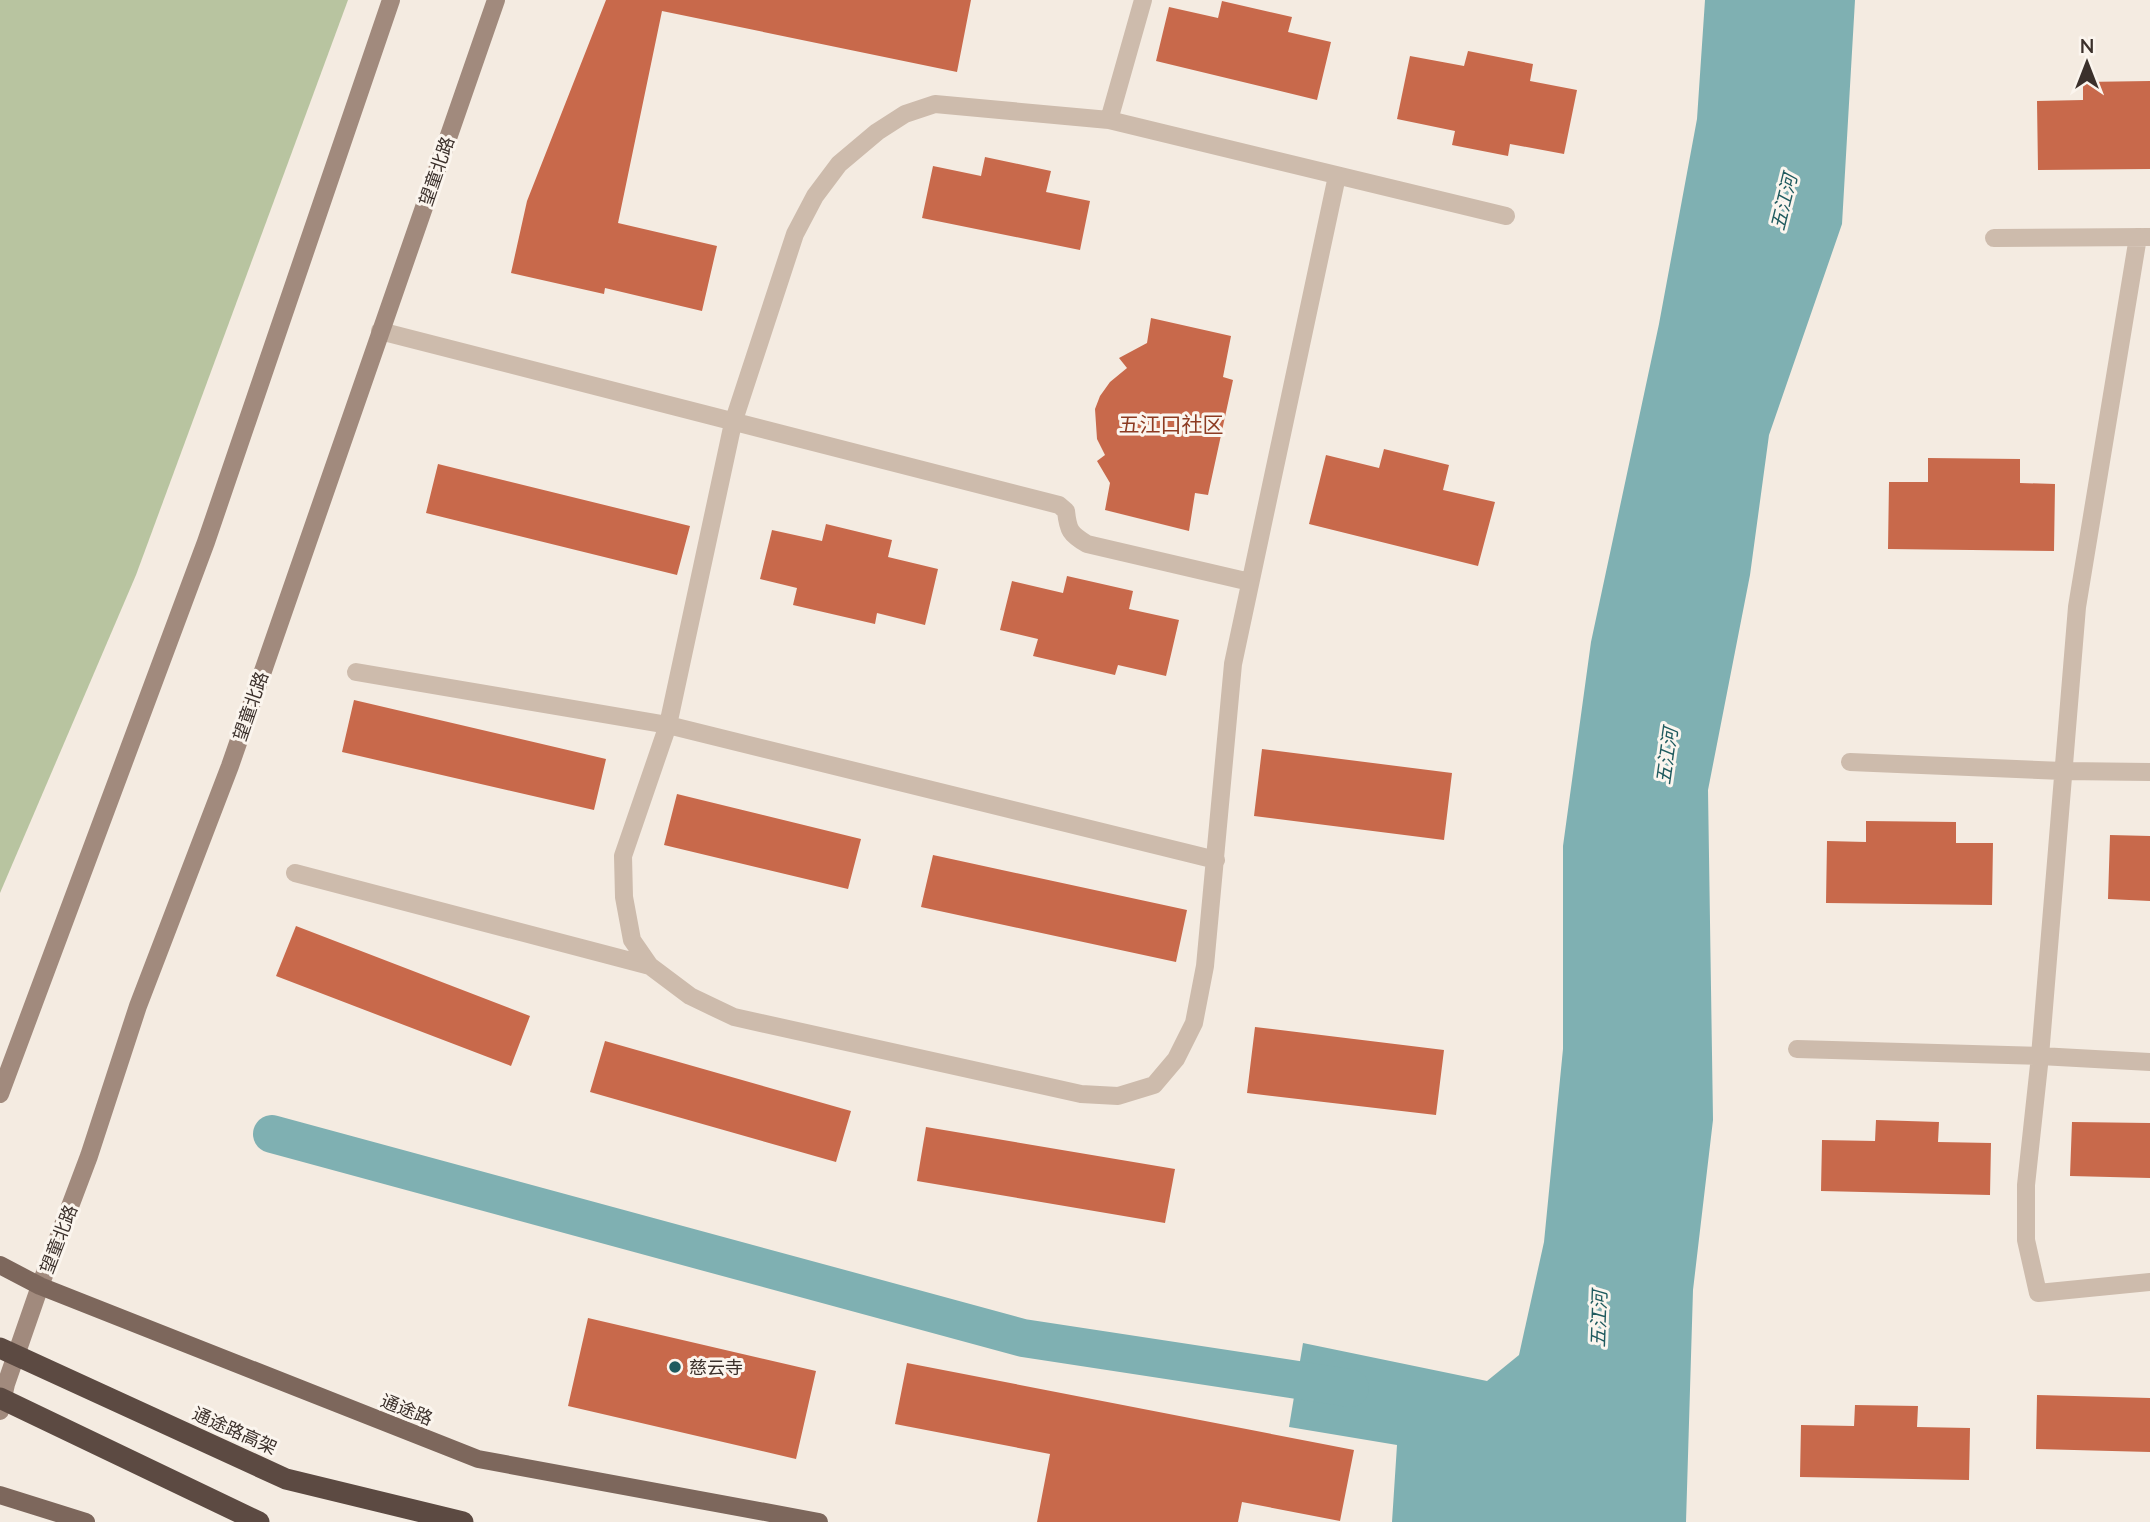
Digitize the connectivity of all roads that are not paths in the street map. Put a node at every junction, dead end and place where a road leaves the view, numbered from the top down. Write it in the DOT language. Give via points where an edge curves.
graph roads {
  1 [pos="391,0"];
  2 [pos="496,0"];
  3 [pos="1143,0"];
  4 [pos="1109,120"];
  5 [pos="1337,176"];
  6 [pos="1506,216"];
  7 [pos="2144,237"];
  8 [pos="1994,239"];
  9 [pos="380,331"];
  10 [pos="733,423"];
  11 [pos="1251,582"];
  12 [pos="356,672"];
  13 [pos="668,725"];
  14 [pos="1850,762"];
  15 [pos="2063,771"];
  16 [pos="2150,772"];
  17 [pos="1216,860"];
  18 [pos="295,873"];
  19 [pos="650,966"];
  20 [pos="1797,1049"];
  21 [pos="2040,1056"];
  22 [pos="2150,1062"];
  23 [pos="0,1094"];
  24 [pos="0,1265"];
  25 [pos="2150,1282"];
  26 [pos="40,1286"];
  27 [pos="0,1348"];
  28 [pos="0,1398"];
  29 [pos="0,1410"];
  30 [pos="0,1495"];
  31 [pos="86,1522"];
  32 [pos="259,1522"];
  33 [pos="463,1522"];
  34 [pos="819,1522"];
  1 -- 23 [label="main road" via="206,542"];
  2 -- 9 [label="main road, 望童北路"];
  3 -- 4 [label="lane"];
  4 -- 5 [label="lane"];
  4 -- 10 [label="lane" via="935,104 905,114 877,132 839,164 794,234"];
  5 -- 6 [label="lane"];
  5 -- 11 [label="lane"];
  7 -- 8 [label="lane"];
  7 -- 15 [label="lane" via="2077,607"];
  9 -- 10 [label="lane"];
  9 -- 26 [label="main road, 望童北路" via="230,766 138,1006"];
  10 -- 11 [label="lane" via="1059,505 1066,511 1068,528 1087,544"];
  10 -- 13 [label="lane"];
  11 -- 17 [label="lane" via="1233,664"];
  12 -- 13 [label="lane"];
  13 -- 17 [label="lane"];
  13 -- 19 [label="lane" via="623,856 632,940"];
  14 -- 15 [label="lane"];
  15 -- 16 [label="lane"];
  15 -- 21 [label="lane"];
  17 -- 19 [label="lane" via="1194,1023 1176,1059 1154,1085 1118,1096 1081,1094 734,1017 690,996"];
  18 -- 19 [label="lane"];
  20 -- 21 [label="lane"];
  21 -- 22 [label="lane"];
  21 -- 25 [label="lane" via="2026,1185 2026,1240 2038,1293"];
  24 -- 26 [label="main road, 通途路"];
  26 -- 29 [label="main road, 望童北路"];
  26 -- 34 [label="main road, 通途路" via="478,1460"];
  27 -- 33 [label="highway, 通途路高架, bridge" via="286,1479"];
  28 -- 32 [label="highway, bridge"];
  30 -- 31 [label="main road"];
}
